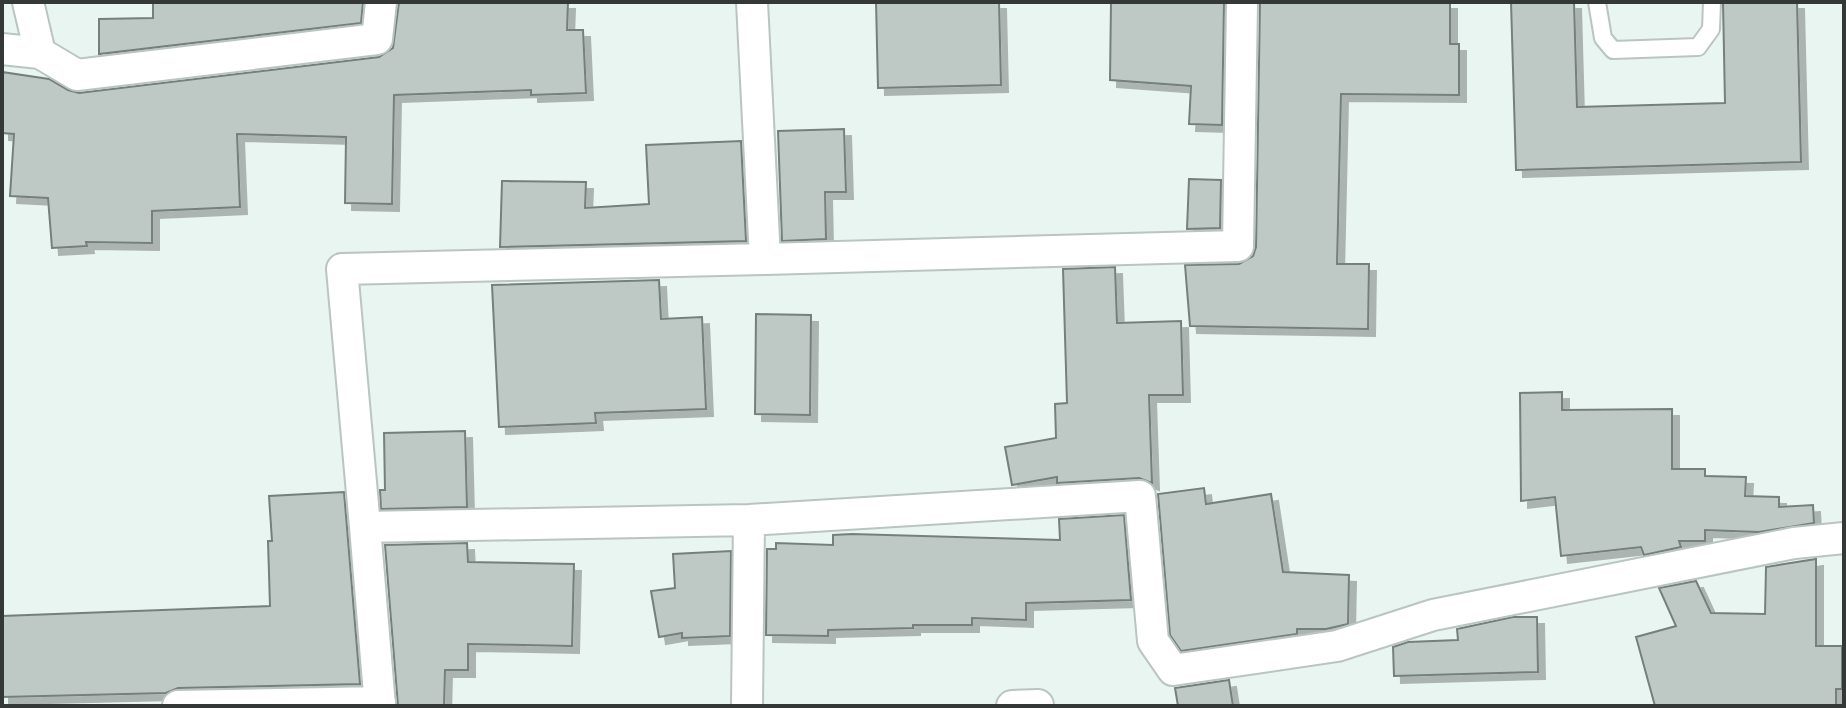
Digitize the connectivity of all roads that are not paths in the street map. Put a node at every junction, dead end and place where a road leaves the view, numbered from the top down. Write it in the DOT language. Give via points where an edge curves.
graph roads {
  1 [pos="28,2"];
  2 [pos="381,2"];
  3 [pos="752,2"];
  4 [pos="1242,2"];
  5 [pos="1597,2"];
  6 [pos="1712,2"];
  7 [pos="2,49"];
  8 [pos="40,53"];
  9 [pos="765,259"];
  10 [pos="749,520"];
  11 [pos="365,527"];
  12 [pos="1844,538"];
  13 [pos="380,704"];
  14 [pos="178,706"];
  15 [pos="747,706"];
  1 -- 8 [label="street"];
  2 -- 8 [label="street" via="377,39 77,75"];
  3 -- 9 [label="street"];
  4 -- 9 [label="street" via="1238,246"];
  5 -- 6 [label="lane" via="1603,38 1613,50 1698,47 1711,29"];
  7 -- 8 [label="street"];
  9 -- 11 [label="street" via="342,269"];
  10 -- 11 [label="street"];
  10 -- 12 [label="street" via="1140,496 1153,641 1173,670 1337,646 1433,615 1794,543"];
  10 -- 15 [label="street"];
  11 -- 13 [label="street"];
  13 -- 14 [label="street"];
}
